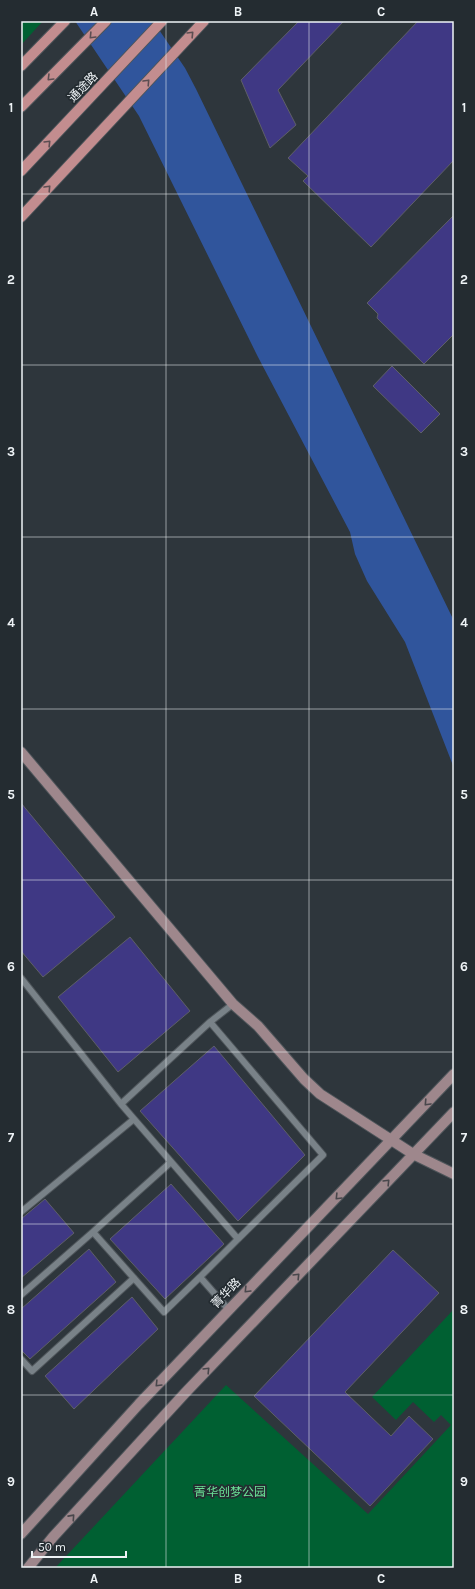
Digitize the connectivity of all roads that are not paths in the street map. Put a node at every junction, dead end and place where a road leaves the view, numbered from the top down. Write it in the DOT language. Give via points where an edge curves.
graph roads {
  1 [pos="65,21"];
  2 [pos="106,21"];
  3 [pos="162,21"];
  4 [pos="204,21"];
  5 [pos="21,66"];
  6 [pos="21,107"];
  7 [pos="21,171"];
  8 [pos="21,217"];
  9 [pos="21,752"];
  10 [pos="21,978"];
  11 [pos="233,1004"];
  12 [pos="210,1022"];
  13 [pos="454,1074"];
  14 [pos="121,1104"];
  15 [pos="454,1112"];
  16 [pos="134,1119"];
  17 [pos="392,1140"];
  18 [pos="413,1154"];
  19 [pos="171,1162"];
  20 [pos="454,1174"];
  21 [pos="21,1212"];
  22 [pos="93,1232"];
  23 [pos="238,1239"];
  24 [pos="200,1277"];
  25 [pos="134,1278"];
  26 [pos="21,1295"];
  27 [pos="229,1310"];
  28 [pos="21,1359"];
  29 [pos="21,1534"];
  30 [pos="28,1568"];
  1 -- 5 [label="main road"];
  2 -- 6 [label="main road, one-way"];
  7 -- 3 [label="main road, 通途路, one-way"];
  8 -- 4 [label="main road, one-way"];
  9 -- 11 [label="street"];
  10 -- 14 [label="lane"];
  11 -- 12 [label="lane"];
  11 -- 17 [label="street" via="258,1026 320,1094"];
  12 -- 14 [label="lane"];
  12 -- 23 [label="lane" via="323,1155"];
  13 -- 17 [label="street, 菁华路, one-way"];
  14 -- 16 [label="lane"];
  15 -- 18 [label="street"];
  16 -- 19 [label="lane"];
  16 -- 21 [label="lane"];
  17 -- 18 [label="street"];
  17 -- 27 [label="street, 菁华路, one-way"];
  18 -- 20 [label="street"];
  30 -- 18 [label="street, one-way" via="53,1537 186,1392"];
  19 -- 22 [label="lane"];
  19 -- 23 [label="lane"];
  22 -- 25 [label="lane"];
  22 -- 26 [label="lane"];
  23 -- 24 [label="lane"];
  24 -- 25 [label="lane" via="164,1312"];
  24 -- 27 [label="lane"];
  25 -- 28 [label="lane" via="32,1372"];
  27 -- 29 [label="street, 菁华路, one-way"];
}
